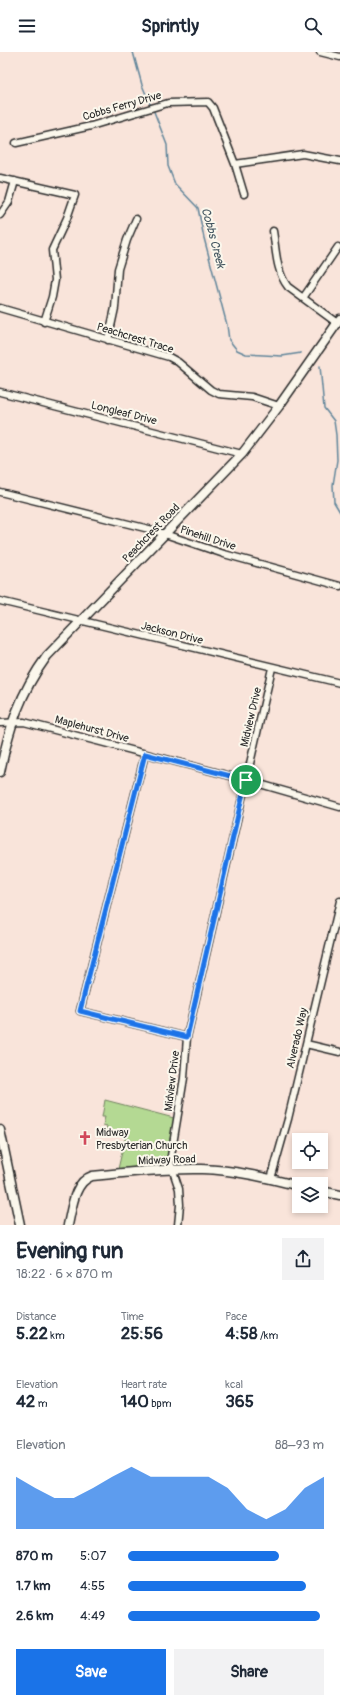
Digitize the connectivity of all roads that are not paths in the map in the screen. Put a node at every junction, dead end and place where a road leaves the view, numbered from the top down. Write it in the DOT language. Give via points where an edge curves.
graph roads {
  1 [pos="320,52"];
  2 [pos="340,57"];
  3 [pos="16,143"];
  4 [pos="340,161"];
  5 [pos="235,164"];
  6 [pos="0,178"];
  7 [pos="15,181"];
  8 [pos="244,194"];
  9 [pos="0,215"];
  10 [pos="136,219"];
  11 [pos="273,231"];
  12 [pos="338,247"];
  13 [pos="303,298"];
  14 [pos="0,308"];
  15 [pos="339,321"];
  16 [pos="44,322"];
  17 [pos="108,340"];
  18 [pos="0,392"];
  19 [pos="279,406"];
  20 [pos="242,454"];
  21 [pos="0,492"];
  22 [pos="165,535"];
  23 [pos="340,586"];
  24 [pos="0,601"];
  25 [pos="80,621"];
  26 [pos="272,668"];
  27 [pos="340,683"];
  28 [pos="0,723"];
  29 [pos="12,723"];
  30 [pos="145,754"];
  31 [pos="0,772"];
  32 [pos="246,780"];
  33 [pos="340,807"];
  34 [pos="340,901"];
  35 [pos="187,1037"];
  36 [pos="306,1044"];
  37 [pos="340,1052"];
  38 [pos="0,1130"];
  39 [pos="3,1160"];
  40 [pos="172,1170"];
  41 [pos="271,1179"];
  42 [pos="292,1184"];
  43 [pos="328,1192"];
  44 [pos="340,1195"];
  45 [pos="20,1225"];
  46 [pos="68,1225"];
  47 [pos="178,1225"];
  1 -- 2 [label="street"];
  3 -- 5 [label="street, Cobbs Ferry Drive" via="91,126 168,103 208,102 213,108"];
  4 -- 5 [label="street" via="303,154"];
  5 -- 8 [label="street, Cobbs Ferry Drive"];
  6 -- 7 [label="street"];
  7 -- 9 [label="street" via="9,202"];
  7 -- 16 [label="street" via="75,195 68,218 52,250 55,280"];
  10 -- 17 [label="street" via="118,269 115,308"];
  11 -- 13 [label="street" via="284,281"];
  12 -- 13 [label="street"];
  13 -- 15 [label="street"];
  14 -- 16 [label="street, Peachcrest Trace"];
  15 -- 19 [label="street, Peachcrest Road"];
  16 -- 17 [label="street, Peachcrest Trace"];
  17 -- 19 [label="street, Peachcrest Trace" via="169,357 219,394 252,397"];
  18 -- 20 [label="street, Longleaf Drive"];
  19 -- 20 [label="street, Peachcrest Road"];
  20 -- 22 [label="street, Peachcrest Road"];
  21 -- 22 [label="street, Pinehill Drive"];
  22 -- 23 [label="street, Pinehill Drive"];
  22 -- 25 [label="street, Peachcrest Road"];
  24 -- 25 [label="street, Jackson Drive"];
  25 -- 26 [label="street, Jackson Drive"];
  25 -- 29 [label="street, Peachcrest Road" via="39,667 27,686"];
  26 -- 27 [label="street, Jackson Drive"];
  26 -- 32 [label="street, Midview Drive"];
  28 -- 29 [label="street, Maplehurst Drive"];
  29 -- 30 [label="street, Maplehurst Drive" via="24,722"];
  29 -- 31 [label="street, Peachcrest Road"];
  30 -- 32 [label="street, Maplehurst Drive"];
  30 -- 35 [label="street" via="80,1011"];
  32 -- 33 [label="street, Maplehurst Drive"];
  32 -- 35 [label="street, Midview Drive"];
  34 -- 36 [label="street, Alverado Way"];
  35 -- 40 [label="street, Midview Drive" via="184,1078 170,1162"];
  36 -- 37 [label="street"];
  36 -- 41 [label="street, Alverado Way"];
  38 -- 39 [label="street"];
  39 -- 45 [label="street"];
  40 -- 41 [label="street, Midway Road" via="204,1169"];
  40 -- 46 [label="street, Midway Road" via="85,1178 80,1184"];
  40 -- 47 [label="street" via="179,1189"];
  41 -- 42 [label="street, Midway Road"];
  43 -- 44 [label="street"];
}
